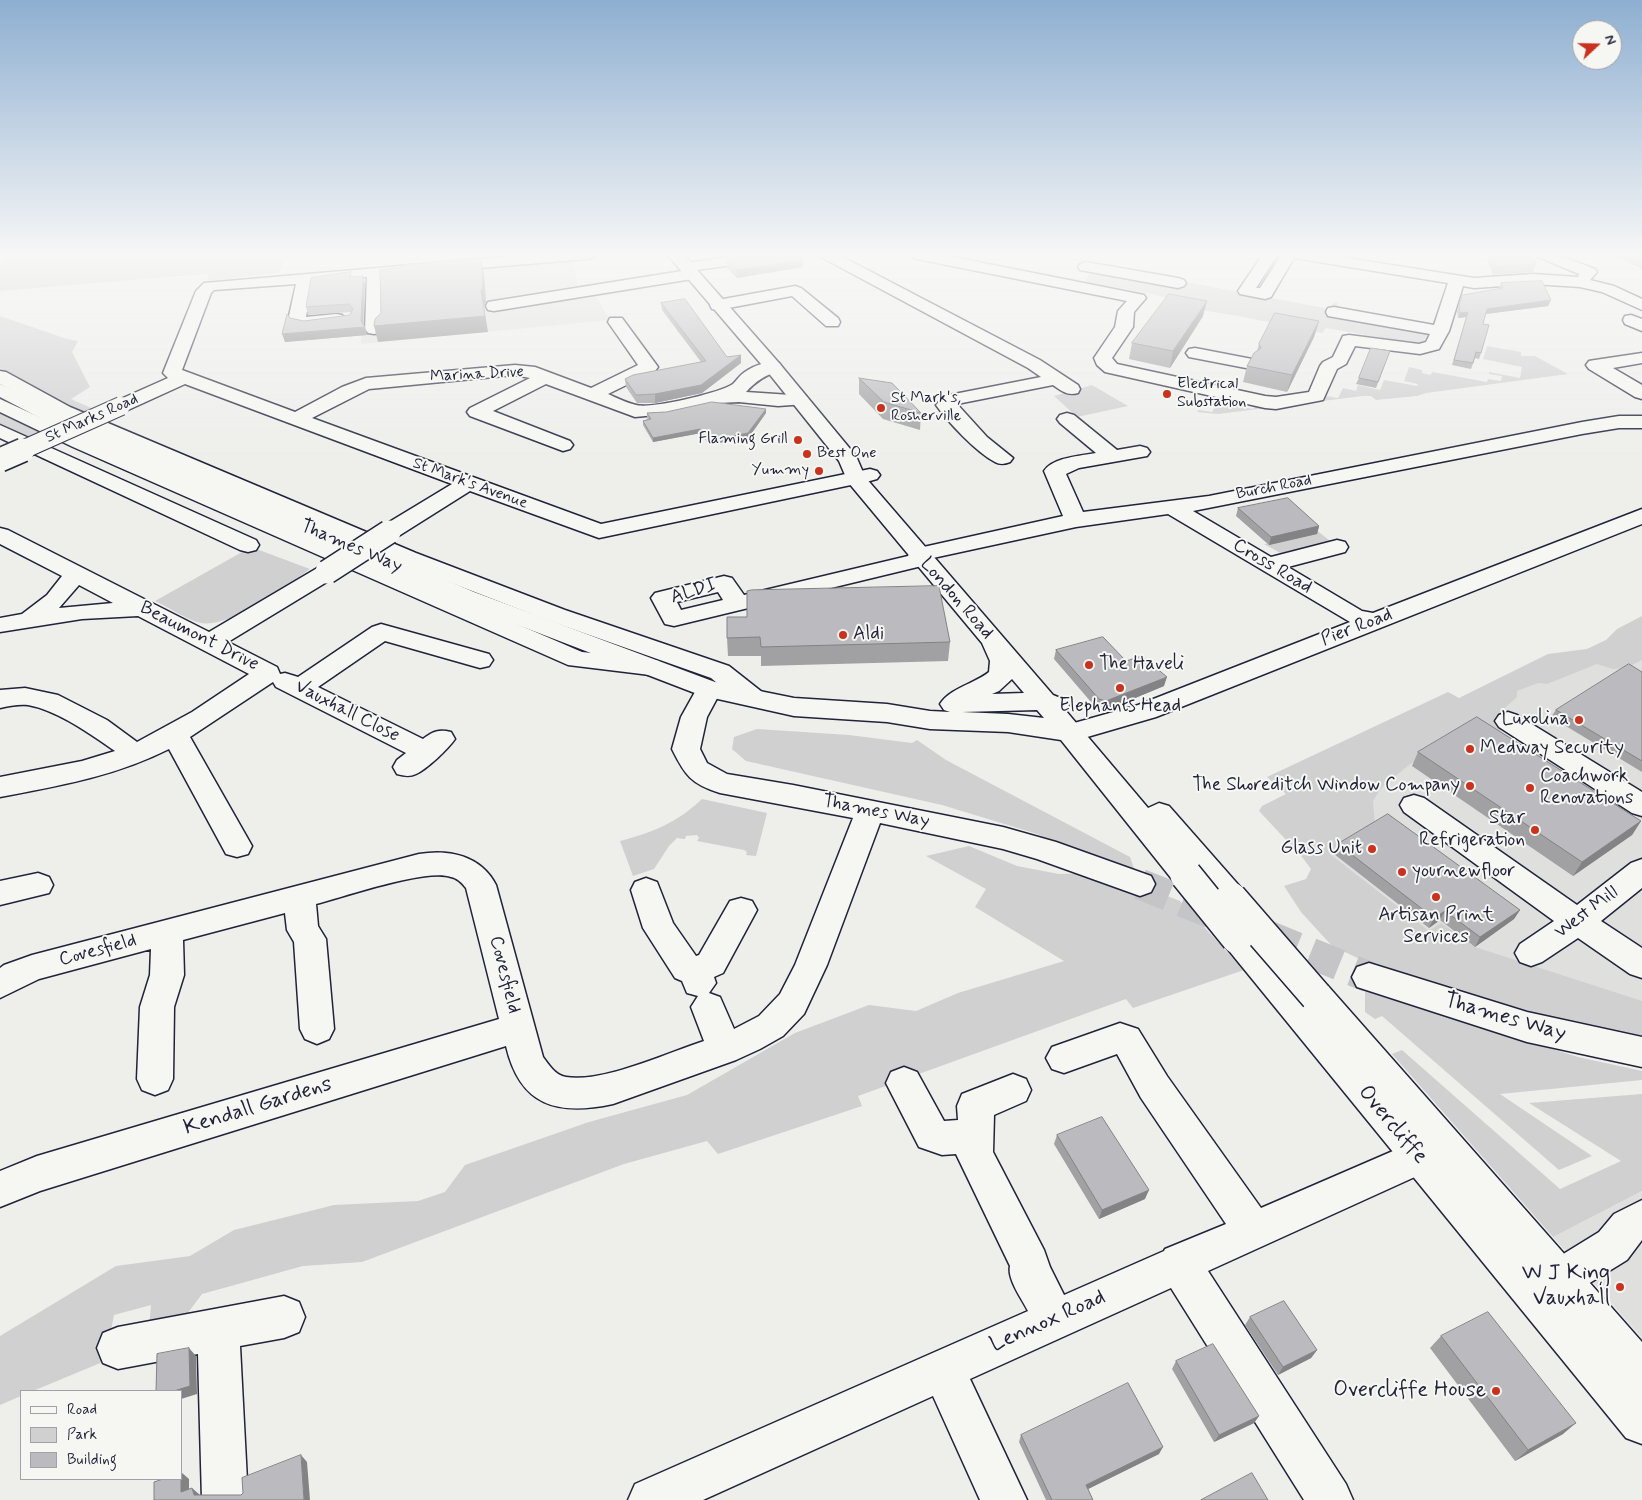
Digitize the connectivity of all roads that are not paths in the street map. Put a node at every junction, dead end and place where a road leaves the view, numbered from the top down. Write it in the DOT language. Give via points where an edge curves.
graph roads {
  1 [pos="191,324"];
  2 [pos="374,324"];
  3 [pos="617,324"];
  4 [pos="735,324"];
  5 [pos="958,324"];
  6 [pos="1124,324"];
  7 [pos="1401,324"];
  8 [pos="1442,324"];
  9 [pos="374,329"];
  10 [pos="1440,331"];
  11 [pos="1194,353"];
  12 [pos="1217,358"];
  13 [pos="1642,358"];
  14 [pos="1246,363"];
  15 [pos="773,367"];
  16 [pos="0,376"];
  17 [pos="546,377"];
  18 [pos="183,378"];
  19 [pos="0,390"];
  20 [pos="1198,393"];
  21 [pos="1642,393"];
  22 [pos="591,395"];
  23 [pos="718,397"];
  24 [pos="1642,398"];
  25 [pos="799,400"];
  26 [pos="0,405"];
  27 [pos="296,419"];
  28 [pos="1068,419"];
  29 [pos="1636,422"];
  30 [pos="0,431"];
  31 [pos="33,445"];
  32 [pos="563,445"];
  33 [pos="1140,452"];
  34 [pos="1112,456"];
  35 [pos="1003,458"];
  36 [pos="0,460"];
  37 [pos="858,471"];
  38 [pos="468,483"];
  39 [pos="1171,507"];
  40 [pos="1642,516"];
  41 [pos="1076,520"];
  42 [pos="0,535"];
  43 [pos="248,545"];
  44 [pos="1337,547"];
  45 [pos="926,555"];
  46 [pos="1270,566"];
  47 [pos="79,574"];
  48 [pos="736,604"];
  49 [pos="142,608"];
  50 [pos="30,620"];
  51 [pos="1375,621"];
  52 [pos="0,625"];
  53 [pos="208,642"];
  54 [pos="994,643"];
  55 [pos="480,660"];
  56 [pos="650,667"];
  57 [pos="268,673"];
  58 [pos="299,688"];
  59 [pos="709,689"];
  60 [pos="753,698"];
  61 [pos="0,699"];
  62 [pos="950,704"];
  63 [pos="887,713"];
  64 [pos="1072,716"];
  65 [pos="1508,721"];
  66 [pos="175,734"];
  67 [pos="425,753"];
  68 [pos="131,756"];
  69 [pos="0,787"];
  70 [pos="1414,806"];
  71 [pos="1642,806"];
  72 [pos="870,811"];
  73 [pos="1154,822"];
  74 [pos="237,846"];
  75 [pos="1642,871"];
  76 [pos="1140,884"];
  77 [pos="38,885"];
  78 [pos="646,890"];
  79 [pos="0,892"];
  80 [pos="299,896"];
  81 [pos="741,910"];
  82 [pos="1578,922"];
  83 [pos="167,932"];
  84 [pos="1531,953"];
  85 [pos="1642,965"];
  86 [pos="1369,977"];
  87 [pos="0,984"];
  88 [pos="700,987"];
  89 [pos="318,1028"];
  90 [pos="518,1028"];
  91 [pos="724,1049"];
  92 [pos="1642,1052"];
  93 [pos="1064,1058"];
  94 [pos="155,1078"];
  95 [pos="904,1083"];
  96 [pos="1013,1090"];
  97 [pos="974,1136"];
  98 [pos="1432,1151"];
  99 [pos="0,1189"];
  100 [pos="1642,1219"];
  101 [pos="1253,1230"];
  102 [pos="1179,1263"];
  103 [pos="1566,1286"];
  104 [pos="284,1317"];
  105 [pos="1055,1319"];
  106 [pos="218,1329"];
  107 [pos="118,1348"];
  108 [pos="943,1369"];
  109 [pos="1642,1374"];
  110 [pos="1642,1401"];
  111 [pos="1642,1422"];
  112 [pos="225,1500"];
  113 [pos="651,1500"];
  114 [pos="1004,1500"];
  115 [pos="1330,1500"];
  1 -- 18 [label="street" via="172,373"];
  2 -- 9 [label="street"];
  3 -- 22 [label="street" via="649,367"];
  4 -- 15 [label="street, London Road"];
  5 -- 35 [label="street" via="1034,364 1064,384 951,400 946,405 988,448"];
  6 -- 20 [label="street" via="1103,361 1111,368"];
  7 -- 10 [label="street"];
  8 -- 10 [label="street"];
  10 -- 20 [label="street" via="1436,342 1425,348 1349,340 1340,360 1329,366 1315,397 1269,402"];
  11 -- 12 [label="street"];
  12 -- 14 [label="street"];
  12 -- 20 [label="street"];
  13 -- 21 [label="street" via="1595,365"];
  15 -- 23 [label="street, Marina Drive" via="762,370 739,388"];
  15 -- 25 [label="street, London Road"];
  16 -- 60 [label="street" via="62,412 408,558 565,618 716,670"];
  17 -- 22 [label="street, Marina Drive"];
  17 -- 27 [label="street, Marina Drive" via="520,370 370,384 349,391"];
  17 -- 32 [label="street" via="477,412"];
  18 -- 27 [label="street, St Mark's Avenue"];
  18 -- 31 [label="street, St Marks Road, bridge"];
  19 -- 56 [label="street, Thames Way" via="66,424 466,597"];
  22 -- 23 [label="street, Marina Drive" via="639,412"];
  23 -- 25 [label="street, Marina Drive"];
  24 -- 29 [label="street" via="1621,404 1621,412"];
  25 -- 37 [label="street, London Road"];
  26 -- 56 [label="street" via="80,443 577,659"];
  27 -- 38 [label="street, St Mark's Avenue"];
  28 -- 34 [label="street"];
  29 -- 39 [label="street, Burch Road" via="1509,441"];
  30 -- 31 [label="street"];
  31 -- 36 [label="street, St Marks Road, bridge"];
  31 -- 43 [label="street"];
  33 -- 34 [label="street"];
  34 -- 41 [label="street" via="1074,463 1054,471"];
  37 -- 38 [label="street, St Mark's Avenue" via="604,531"];
  37 -- 45 [label="street, London Road"];
  38 -- 53 [label="street, bridge"];
  39 -- 41 [label="street, Burch Road"];
  39 -- 46 [label="street, Cross Road"];
  40 -- 51 [label="street, Pier Road"];
  41 -- 45 [label="street, Burch Road"];
  42 -- 47 [label="street, Beaumont Drive"];
  44 -- 46 [label="street"];
  45 -- 48 [label="street, Burch Road"];
  45 -- 54 [label="street, London Road"];
  45 -- 64 [label="street, London Road"];
  46 -- 51 [label="street, Cross Road" via="1354,616"];
  47 -- 49 [label="street, Beaumont Drive"];
  47 -- 50 [label="street" via="55,600"];
  49 -- 50 [label="street"];
  49 -- 53 [label="street, Beaumont Drive"];
  50 -- 52 [label="street"];
  51 -- 64 [label="street, Pier Road" via="1134,716"];
  53 -- 57 [label="street, Beaumont Drive"];
  54 -- 62 [label="street" via="1003,661 1002,675 990,685"];
  54 -- 64 [label="street, London Road"];
  55 -- 58 [label="street" via="381,632"];
  56 -- 59 [label="street, Thames Way"];
  57 -- 58 [label="street, Vauxhall Close"];
  57 -- 66 [label="street, Beaumont Drive"];
  58 -- 67 [label="street, Vauxhall Close"];
  59 -- 60 [label="street, Thames Way"];
  59 -- 72 [label="street, Thames Way" via="694,717 686,749 696,769 720,783"];
  60 -- 63 [label="street, Thames Way" via="794,707"];
  61 -- 68 [label="street" via="26,696 49,701 97,726 126,746"];
  62 -- 63 [label="street, Thames Way"];
  62 -- 64 [label="street, Thames Way"];
  63 -- 64 [label="street, Thames Way" via="930,720 1034,726"];
  64 -- 73 [label="street, London Road"];
  65 -- 71 [label="street"];
  66 -- 68 [label="street, Beaumont Drive"];
  66 -- 74 [label="street"];
  68 -- 69 [label="street, Beaumont Drive" via="87,769"];
  70 -- 82 [label="street"];
  72 -- 76 [label="street, Thames Way" via="1003,838"];
  72 -- 91 [label="street, Covesfield" via="811,965 792,1004 768,1028"];
  73 -- 98 [label="street, Overcliffe, bridge" via="1231,898 1316,996"];
  73 -- 98 [label="street, Overcliffe, bridge" via="1186,875 1277,986"];
  75 -- 82 [label="street, West Mill"];
  77 -- 79 [label="street"];
  78 -- 88 [label="street" via="659,928"];
  80 -- 83 [label="street, Covesfield"];
  80 -- 89 [label="street" via="303,930 310,939"];
  80 -- 90 [label="street, Covesfield" via="425,864 451,865 470,872 481,885"];
  81 -- 88 [label="street"];
  82 -- 84 [label="street, West Mill"];
  82 -- 85 [label="street"];
  83 -- 87 [label="street, Covesfield" via="32,968"];
  83 -- 94 [label="street" via="167,975 158,1007"];
  86 -- 92 [label="street, Thames Way" via="1527,1028"];
  88 -- 91 [label="street"];
  90 -- 91 [label="street, Covesfield" via="527,1062 537,1078 548,1087 572,1094 613,1088"];
  90 -- 99 [label="street, Kendall Gardens" via="37,1174"];
  93 -- 101 [label="street" via="1120,1038 1126,1039 1152,1085"];
  95 -- 97 [label="street" via="932,1135 942,1138"];
  96 -- 97 [label="street" via="975,1106 977,1123"];
  97 -- 105 [label="street" via="975,1156"];
  98 -- 101 [label="street, Lennox Road"];
  98 -- 103 [label="street, Overcliffe"];
  98 -- 111 [label="street, Overcliffe"];
  100 -- 103 [label="street" via="1628,1227 1613,1246 1574,1270"];
  101 -- 102 [label="street, Lennox Road"];
  102 -- 105 [label="street, Lennox Road"];
  102 -- 115 [label="street"];
  103 -- 109 [label="street, Overcliffe"];
  103 -- 110 [label="street" via="1569,1314"];
  104 -- 106 [label="street"];
  105 -- 108 [label="street, Lennox Road"];
  106 -- 107 [label="street"];
  106 -- 112 [label="street"];
  108 -- 113 [label="street, Lennox Road"];
  108 -- 114 [label="street"];
}
